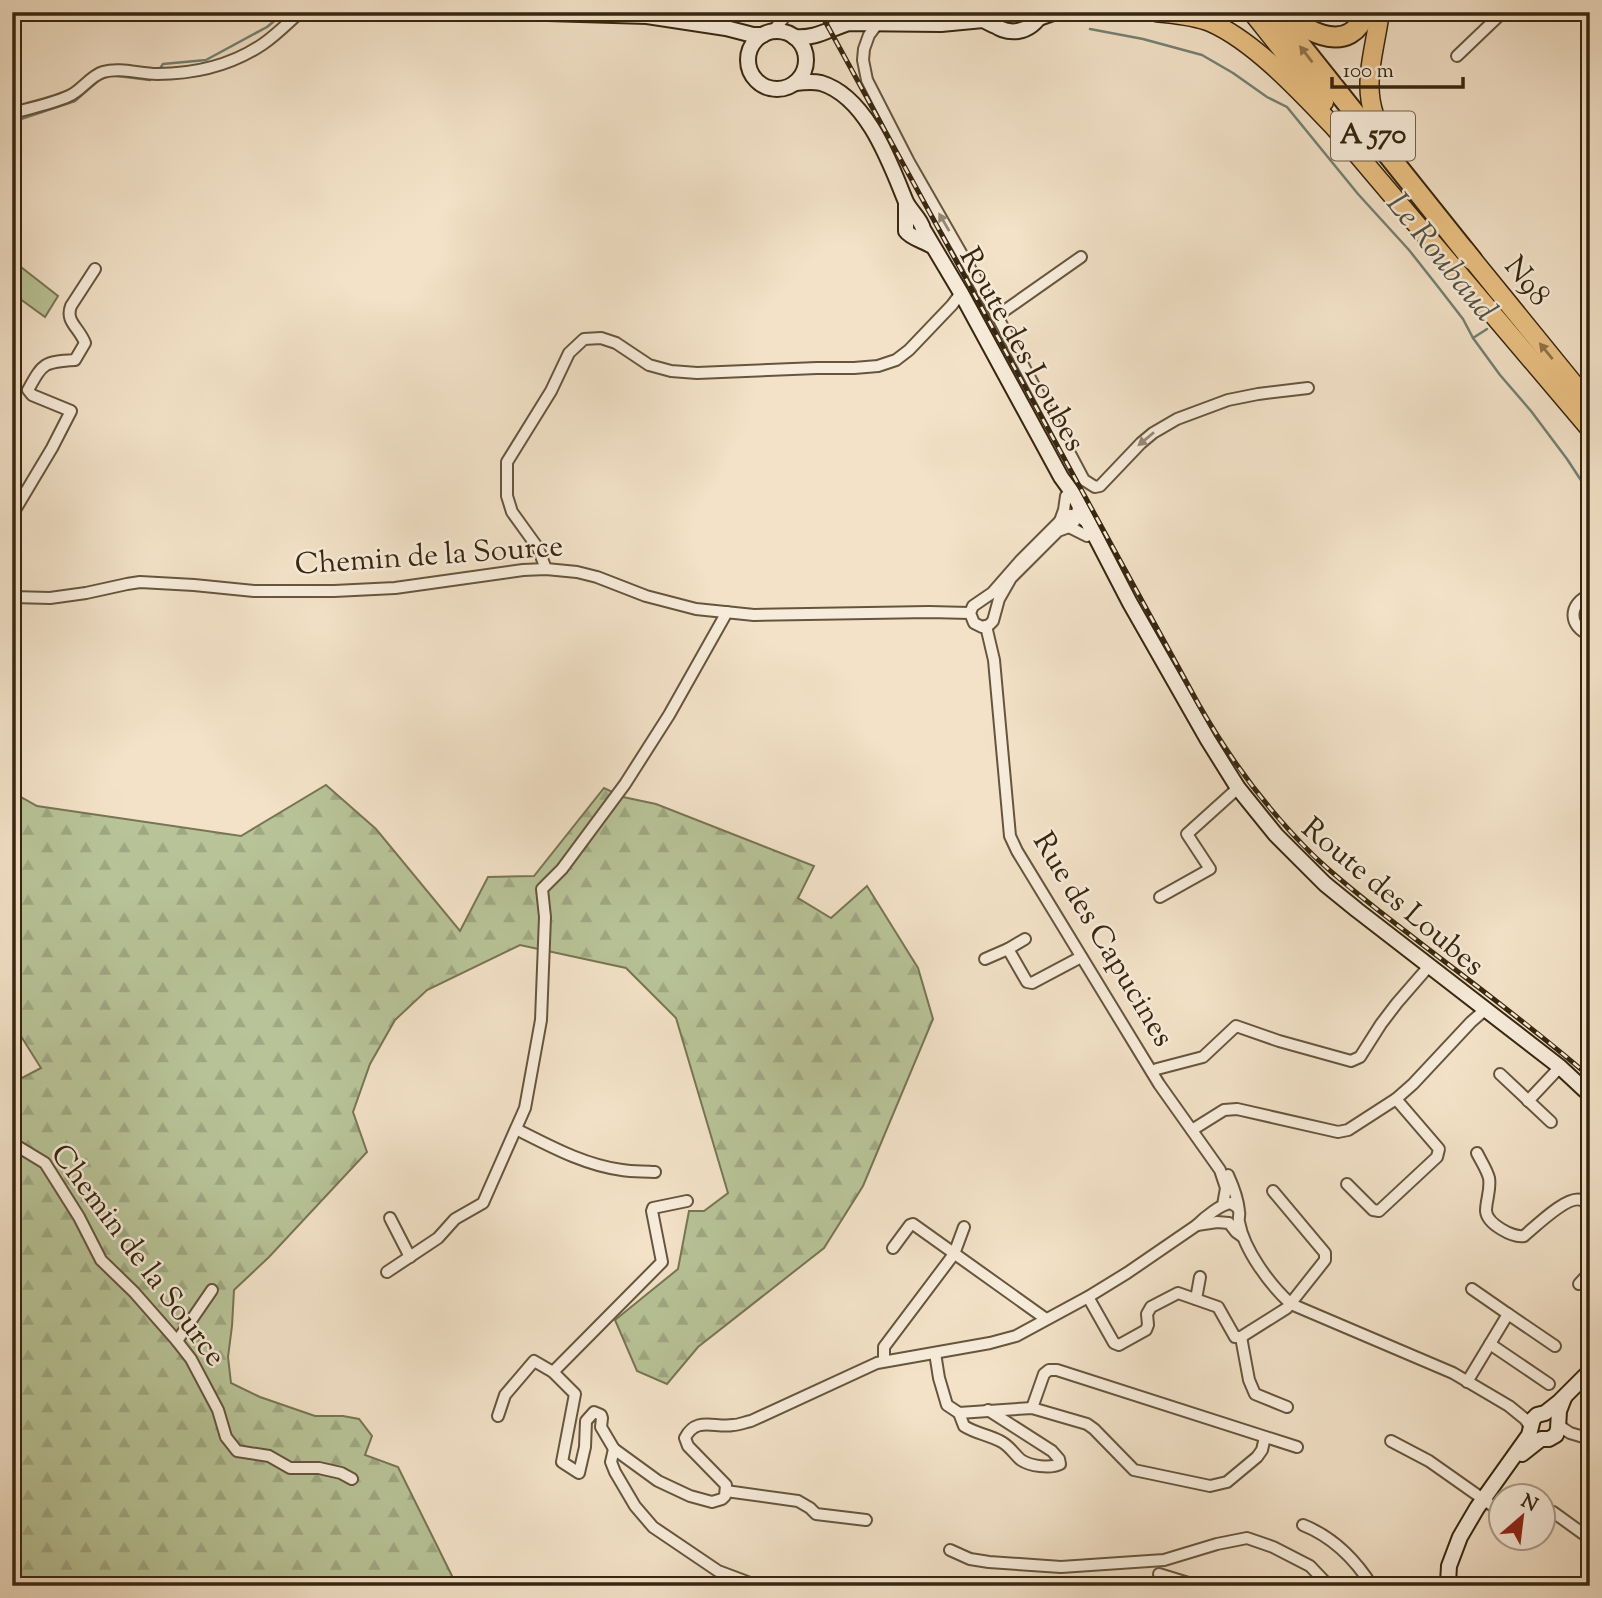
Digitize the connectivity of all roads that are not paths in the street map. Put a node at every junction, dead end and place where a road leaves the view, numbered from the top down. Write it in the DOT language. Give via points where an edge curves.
graph roads {
  1 [pos="300,12"];
  2 [pos="514,12"];
  3 [pos="962,12"];
  4 [pos="984,12"];
  5 [pos="1056,12"];
  6 [pos="1156,12"];
  7 [pos="1252,12"];
  8 [pos="1274,12"];
  9 [pos="1285,12"];
  10 [pos="1366,12"];
  11 [pos="1380,12"];
  12 [pos="1503,12"];
  13 [pos="784,15"];
  14 [pos="1041,15"];
  15 [pos="878,23"];
  16 [pos="941,24"];
  17 [pos="993,25"];
  18 [pos="713,26"];
  19 [pos="768,33"];
  20 [pos="792,36"];
  21 [pos="818,36"];
  22 [pos="748,54"];
  23 [pos="1457,56"];
  24 [pos="806,60"];
  25 [pos="795,83"];
  26 [pos="822,83"];
  27 [pos="12,113"];
  28 [pos="1081,257"];
  29 [pos="1472,260"];
  30 [pos="95,269"];
  31 [pos="961,293"];
  32 [pos="997,316"];
  33 [pos="1507,330"];
  34 [pos="1308,388"];
  35 [pos="1590,404"];
  36 [pos="1589,429"];
  37 [pos="1061,477"];
  38 [pos="12,515"];
  39 [pos="1077,521"];
  40 [pos="546,569"];
  41 [pos="1590,595"];
  42 [pos="12,597"];
  43 [pos="979,602"];
  44 [pos="727,612"];
  45 [pos="970,613"];
  46 [pos="995,614"];
  47 [pos="986,626"];
  48 [pos="1590,635"];
  49 [pos="1238,788"];
  50 [pos="1160,897"];
  51 [pos="1025,939"];
  52 [pos="1008,949"];
  53 [pos="1081,957"];
  54 [pos="985,959"];
  55 [pos="1430,965"];
  56 [pos="1486,1009"];
  57 [pos="1560,1067"];
  58 [pos="1152,1072"];
  59 [pos="1500,1074"];
  60 [pos="1590,1095"];
  61 [pos="1396,1099"];
  62 [pos="1528,1101"];
  63 [pos="1551,1122"];
  64 [pos="516,1129"];
  65 [pos="1192,1130"];
  66 [pos="12,1138"];
  67 [pos="1200,1140"];
  68 [pos="1477,1153"];
  69 [pos="655,1172"];
  70 [pos="1347,1184"];
  71 [pos="1273,1191"];
  72 [pos="687,1201"];
  73 [pos="1222,1207"];
  74 [pos="1590,1207"];
  75 [pos="1232,1217"];
  76 [pos="390,1218"];
  77 [pos="1197,1225"];
  78 [pos="964,1227"];
  79 [pos="893,1248"];
  80 [pos="954,1254"];
  81 [pos="410,1257"];
  82 [pos="387,1272"];
  83 [pos="1590,1272"];
  84 [pos="1200,1276"];
  85 [pos="1579,1284"];
  86 [pos="1472,1289"];
  87 [pos="212,1290"];
  88 [pos="1088,1297"];
  89 [pos="1196,1299"];
  90 [pos="1291,1304"];
  91 [pos="1508,1314"];
  92 [pos="1046,1320"];
  93 [pos="1241,1337"];
  94 [pos="177,1341"];
  95 [pos="1490,1344"];
  96 [pos="1555,1346"];
  97 [pos="934,1353"];
  98 [pos="884,1362"];
  99 [pos="1590,1371"];
  100 [pos="553,1372"];
  101 [pos="1467,1382"];
  102 [pos="1549,1384"];
  103 [pos="1287,1407"];
  104 [pos="1032,1408"];
  105 [pos="988,1410"];
  106 [pos="959,1413"];
  107 [pos="498,1416"];
  108 [pos="1546,1426"];
  109 [pos="1265,1437"];
  110 [pos="1590,1439"];
  111 [pos="1391,1441"];
  112 [pos="1297,1447"];
  113 [pos="614,1449"];
  114 [pos="352,1479"];
  115 [pos="1500,1482"];
  116 [pos="726,1491"];
  117 [pos="1486,1500"];
  118 [pos="1556,1514"];
  119 [pos="866,1520"];
  120 [pos="1303,1525"];
  121 [pos="1589,1538"];
  122 [pos="950,1550"];
  123 [pos="1164,1560"];
  124 [pos="1158,1574"];
  125 [pos="1448,1584"];
  126 [pos="758,1586"];
  127 [pos="1153,1586"];
  128 [pos="1198,1586"];
  129 [pos="1329,1586"];
  130 [pos="1372,1586"];
  1 -- 27 [label="street" via="265,43 211,67 176,74 100,73 71,96"];
  2 -- 18 [label="main road" via="647,16"];
  3 -- 16 [label="main road"];
  4 -- 17 [label="main road"];
  5 -- 14 [label="main road"];
  6 -- 33 [label="highway" via="1207,21 1258,54 1335,128"];
  7 -- 33 [label="highway"];
  29 -- 8 [label="highway, A 570, one-way"];
  9 -- 10 [label="highway" via="1304,28 1329,36 1349,34"];
  11 -- 29 [label="highway, N98" via="1371,56 1372,111 1388,144"];
  12 -- 23 [label="street"];
  13 -- 19 [label="street"];
  13 -- 20 [label="street"];
  14 -- 17 [label="main road" via="1034,25 1018,32"];
  15 -- 16 [label="main road"];
  15 -- 21 [label="main road" via="849,23"];
  32 -- 15 [label="street, one-way" via="867,80 864,49"];
  16 -- 17 [label="main road" via="983,20"];
  18 -- 19 [label="main road" via="753,35"];
  18 -- 22 [label="main road" via="735,36"];
  19 -- 20 [label="main road"];
  19 -- 22 [label="main road" via="755,41"];
  20 -- 21 [label="main road"];
  20 -- 24 [label="main road" via="802,46"];
  21 -- 24 [label="main road"];
  22 -- 25 [label="main road" via="753,76 765,86 780,89"];
  24 -- 25 [label="main road"];
  24 -- 26 [label="main road, Route des Loubes"];
  25 -- 26 [label="main road"];
  26 -- 31 [label="main road, Route des Loubes" via="861,112 895,173 915,227 934,247"];
  28 -- 32 [label="street"];
  35 -- 29 [label="highway, N98, one-way"];
  30 -- 38 [label="street" via="69,312 85,343 75,360 51,362 40,369 28,390 71,411"];
  31 -- 37 [label="main road, Route des Loubes"];
  31 -- 40 [label="street" via="896,360 854,369 671,371 649,365 616,343 584,339 569,353 507,462 512,512 538,548"];
  34 -- 32 [label="street, one-way" via="1228,400 1177,419 1141,443 1095,488 1084,481"];
  33 -- 36 [label="highway"];
  37 -- 39 [label="main road, Route des Loubes"];
  37 -- 39 [label="main road, Route des Loubes"];
  39 -- 43 [label="street" via="1020,561"];
  39 -- 46 [label="street" via="1058,531 1011,579"];
  39 -- 49 [label="main road, Route des Loubes"];
  40 -- 42 [label="street, Chemin de la Source" via="395,588 254,591 140,582 50,598"];
  40 -- 44 [label="street, Chemin de la Source" via="577,572 696,609"];
  41 -- 48 [label="street" via="1579,601 1573,614 1578,628"];
  43 -- 45 [label="street"];
  43 -- 46 [label="street" via="990,604"];
  44 -- 45 [label="street, Chemin de la Source"];
  44 -- 64 [label="street" via="625,785 542,890 541,1020 525,1108"];
  45 -- 47 [label="street" via="974,623"];
  46 -- 47 [label="street"];
  47 -- 53 [label="street, Rue des Capucines" via="994,660 1010,836"];
  49 -- 50 [label="street" via="1187,834 1210,869"];
  49 -- 55 [label="main road, Route des Loubes" via="1325,884"];
  51 -- 52 [label="street"];
  52 -- 53 [label="street" via="1027,982 1032,983"];
  52 -- 54 [label="street"];
  53 -- 58 [label="street, Rue des Capucines"];
  55 -- 56 [label="main road, Route des Loubes"];
  55 -- 58 [label="street" via="1360,1057 1351,1061 1236,1026 1203,1057"];
  56 -- 57 [label="main road, Route des Loubes"];
  56 -- 61 [label="street"];
  57 -- 60 [label="main road, Route des Loubes"];
  57 -- 62 [label="street"];
  58 -- 65 [label="street, Rue des Capucines"];
  59 -- 62 [label="street"];
  61 -- 65 [label="street" via="1338,1132 1237,1109 1224,1110"];
  61 -- 70 [label="street" via="1439,1149 1437,1157 1379,1211"];
  62 -- 63 [label="street"];
  64 -- 69 [label="street" via="592,1163 623,1171"];
  64 -- 81 [label="street" via="483,1203 454,1219 438,1238"];
  65 -- 67 [label="street, Rue des Capucines"];
  66 -- 94 [label="street, Chemin de la Source" via="44,1163 101,1260"];
  67 -- 73 [label="street, Rue des Capucines" via="1226,1188"];
  67 -- 75 [label="street, Rue des Capucines" via="1232,1185"];
  68 -- 74 [label="street" via="1488,1176 1486,1213 1510,1235 1524,1236 1568,1201 1582,1200"];
  71 -- 90 [label="street" via="1325,1253 1325,1260"];
  72 -- 100 [label="street" via="653,1208 662,1262"];
  73 -- 75 [label="street, Rue des Capucines" via="1219,1215"];
  73 -- 75 [label="street" via="1231,1203"];
  73 -- 77 [label="street"];
  75 -- 77 [label="street"];
  75 -- 90 [label="street" via="1265,1276"];
  76 -- 81 [label="street"];
  77 -- 88 [label="street"];
  78 -- 80 [label="street"];
  79 -- 80 [label="street" via="914,1224"];
  80 -- 92 [label="street"];
  80 -- 98 [label="street" via="884,1347"];
  81 -- 82 [label="street"];
  83 -- 85 [label="street"];
  84 -- 89 [label="street"];
  86 -- 91 [label="street"];
  87 -- 94 [label="street"];
  88 -- 89 [label="street" via="1119,1345 1146,1330 1151,1307 1178,1293"];
  88 -- 92 [label="street"];
  89 -- 93 [label="street" via="1218,1307 1236,1337"];
  90 -- 93 [label="street"];
  90 -- 101 [label="street"];
  91 -- 95 [label="street"];
  91 -- 96 [label="street"];
  92 -- 97 [label="street" via="1016,1336"];
  93 -- 103 [label="street" via="1255,1394"];
  94 -- 114 [label="street, Chemin de la Source" via="191,1359 218,1410 226,1437 237,1451 269,1456 290,1468 319,1468"];
  95 -- 101 [label="street"];
  95 -- 102 [label="street"];
  97 -- 98 [label="street"];
  97 -- 106 [label="street" via="947,1405"];
  98 -- 116 [label="street" via="751,1421 732,1426 699,1424 689,1429 688,1446 726,1485"];
  99 -- 108 [label="main road"];
  100 -- 107 [label="street" via="534,1361 505,1395"];
  100 -- 113 [label="street" via="575,1394 562,1462 579,1473 586,1421 594,1412 601,1415 601,1427"];
  101 -- 108 [label="street" via="1525,1419"];
  104 -- 105 [label="street"];
  104 -- 109 [label="street" via="1044,1374 1057,1370"];
  104 -- 109 [label="street" via="1087,1424 1134,1470 1210,1486 1227,1482 1257,1457"];
  105 -- 106 [label="street"];
  105 -- 106 [label="street" via="1052,1451 1059,1464 1024,1462 1003,1442 964,1426"];
  108 -- 110 [label="street"];
  108 -- 115 [label="main road"];
  109 -- 112 [label="street"];
  111 -- 117 [label="street"];
  113 -- 116 [label="street" via="659,1481 690,1496 717,1502"];
  113 -- 126 [label="street" via="611,1462 615,1472 653,1527 718,1571"];
  116 -- 119 [label="street" via="797,1501 816,1514"];
  117 -- 125 [label="main road"];
  118 -- 121 [label="street"];
  120 -- 130 [label="street" via="1340,1547"];
  122 -- 123 [label="street" via="989,1562 1061,1567"];
  123 -- 124 [label="street"];
  123 -- 129 [label="street" via="1247,1538 1310,1566"];
  124 -- 127 [label="street"];
  124 -- 128 [label="street"];
}
